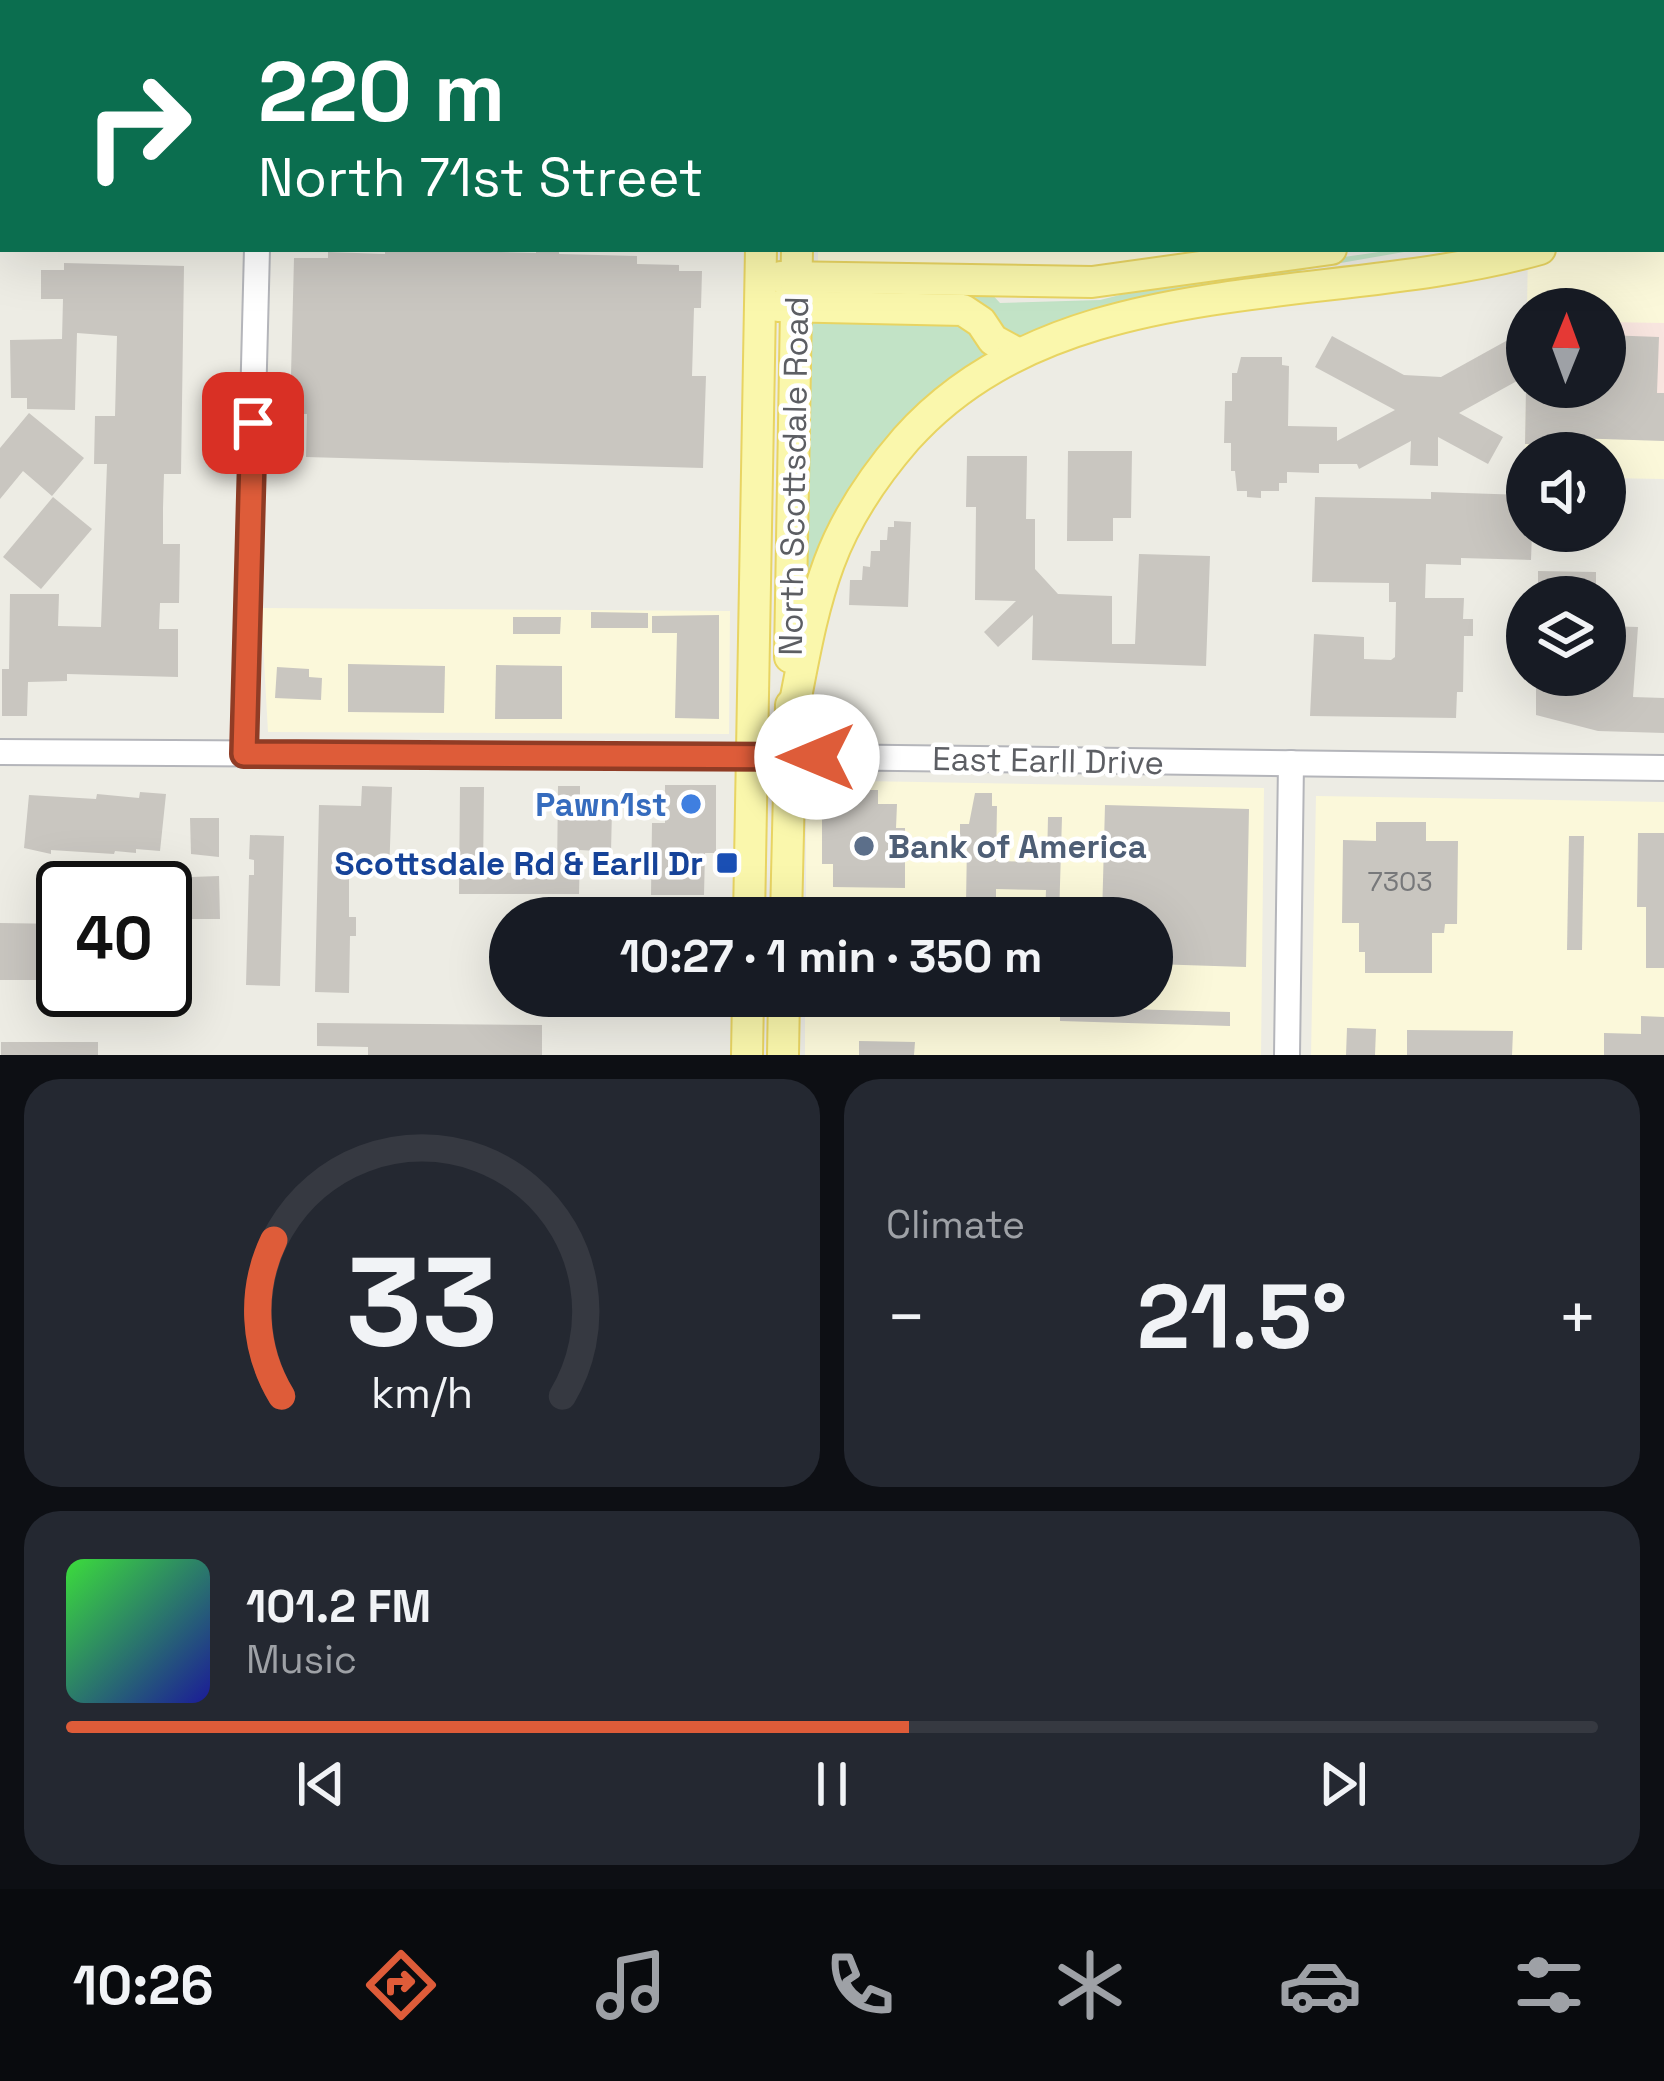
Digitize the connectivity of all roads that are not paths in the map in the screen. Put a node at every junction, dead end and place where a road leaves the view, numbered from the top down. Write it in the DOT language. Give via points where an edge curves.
graph roads {
  1 [pos="257,252"];
  2 [pos="1311,252"];
  3 [pos="1511,252"];
  4 [pos="1443,259"];
  5 [pos="761,277"];
  6 [pos="796,277"];
  7 [pos="1123,280"];
  8 [pos="981,322"];
  9 [pos="1017,353"];
  10 [pos="791,722"];
  11 [pos="0,752"];
  12 [pos="244,754"];
  13 [pos="753,757"];
  14 [pos="790,757"];
  15 [pos="1292,763"];
  16 [pos="1664,768"];
  17 [pos="750,897"];
  18 [pos="787,897"];
  19 [pos="748,1017"];
  20 [pos="784,1017"];
  21 [pos="747,1055"];
  22 [pos="783,1055"];
  23 [pos="1287,1055"];
  1 -- 12 [label="street"];
  2 -- 7 [label="main road"];
  3 -- 4 [label="main road"];
  4 -- 9 [label="main road" via="1348,283 1099,322"];
  5 -- 6 [label="main road"];
  5 -- 13 [label="main road, North Scottsdale Road"];
  6 -- 7 [label="main road"];
  6 -- 8 [label="main road" via="957,309"];
  6 -- 10 [label="main road, North Scottsdale Road"];
  7 -- 8 [label="main road" via="1060,296 999,296"];
  8 -- 9 [label="main road"];
  9 -- 10 [label="main road" via="916,428 859,502 816,602"];
  10 -- 14 [label="main road, North Scottsdale Road"];
  11 -- 12 [label="street, East Earll Drive"];
  12 -- 13 [label="street, East Earll Drive"];
  13 -- 14 [label="street, East Earll Drive"];
  13 -- 17 [label="main road, North Scottsdale Road"];
  14 -- 15 [label="street, East Earll Drive"];
  14 -- 18 [label="main road, North Scottsdale Road"];
  15 -- 16 [label="street, East Earll Drive"];
  15 -- 23 [label="street"];
  19 -- 21 [label="main road"];
  20 -- 22 [label="main road"];
}
